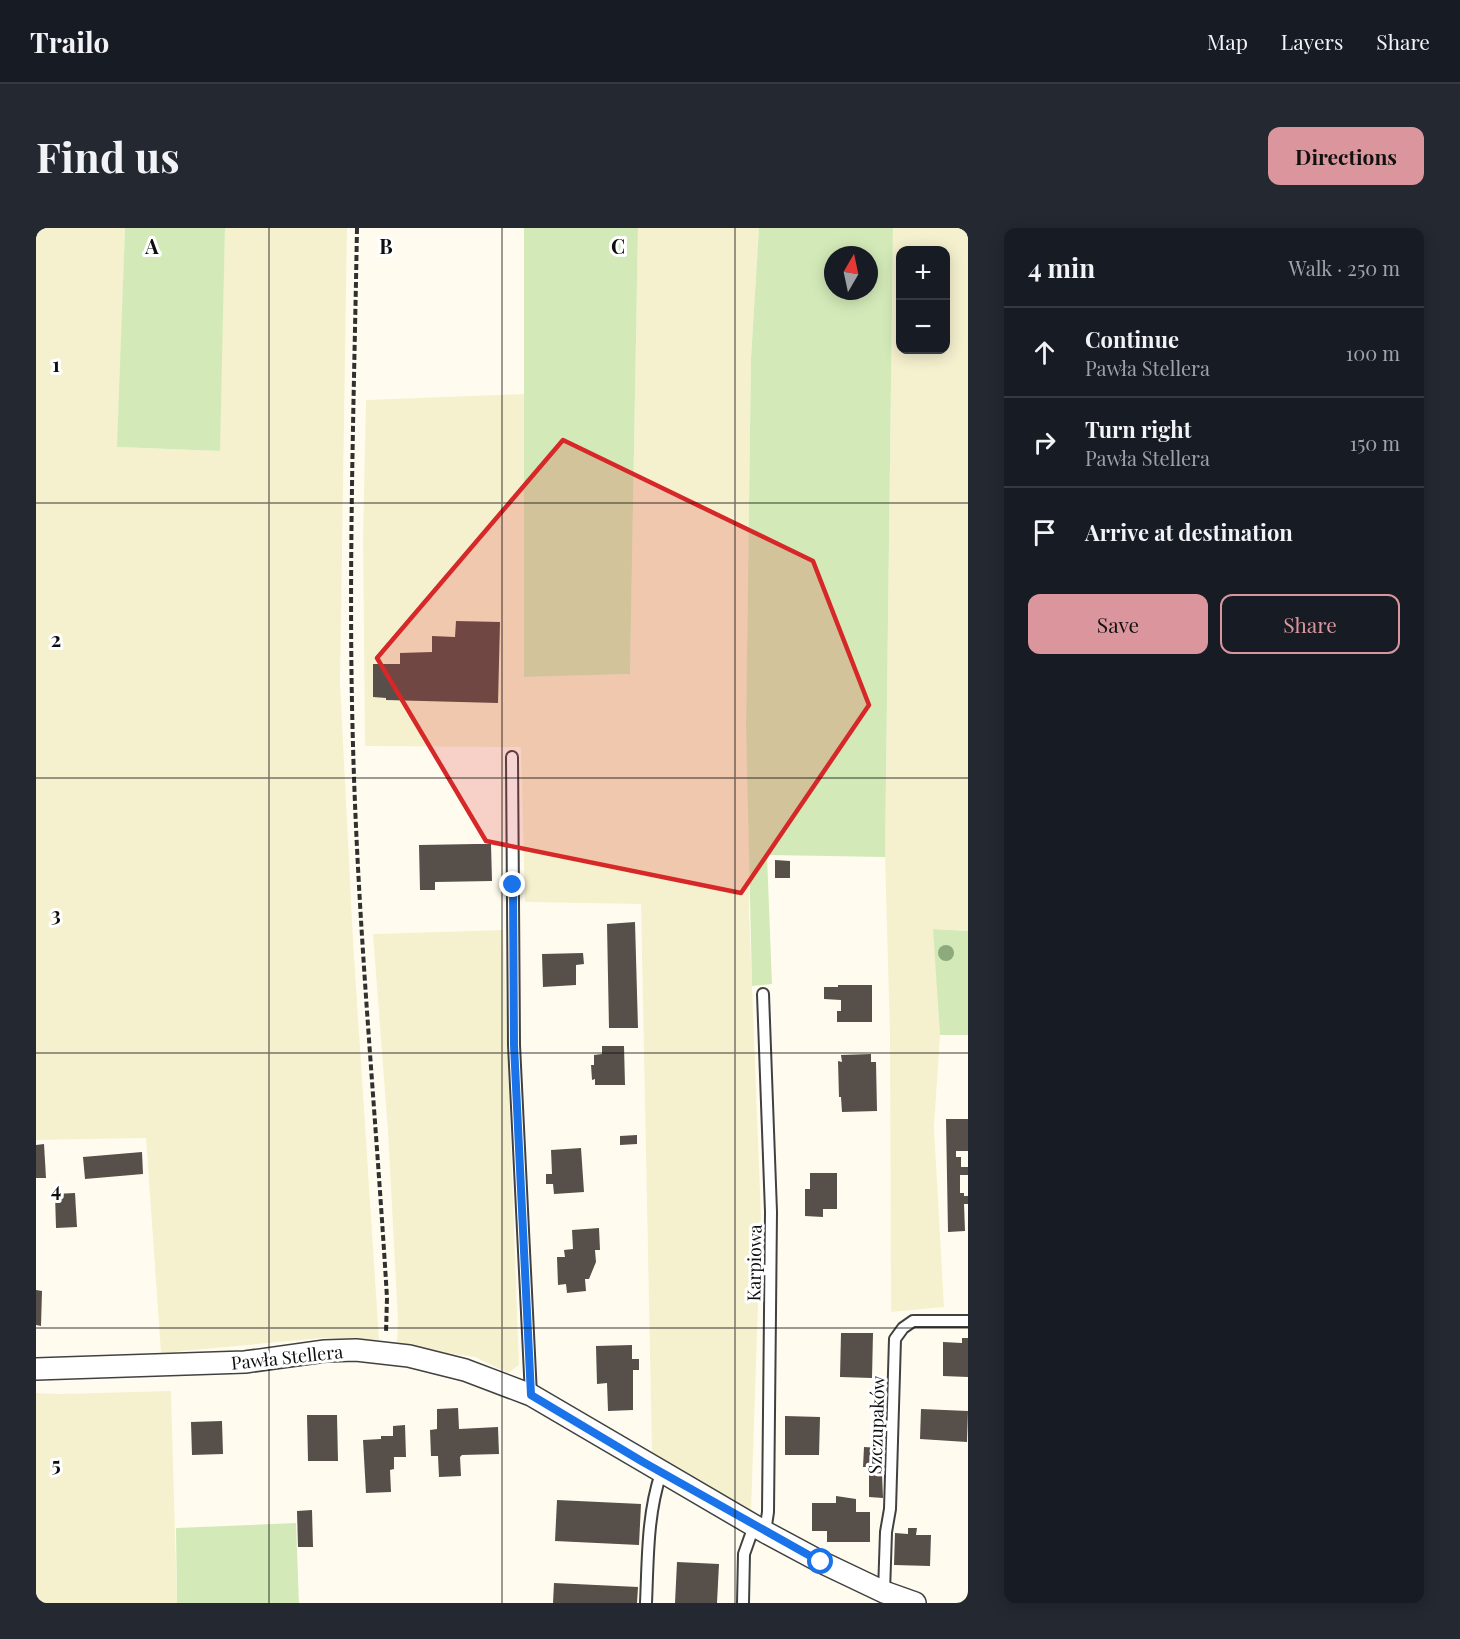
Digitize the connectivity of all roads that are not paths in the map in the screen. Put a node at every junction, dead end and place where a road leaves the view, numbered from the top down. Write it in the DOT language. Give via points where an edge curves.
graph roads {
  1 [pos="512,757"];
  2 [pos="763,994"];
  3 [pos="968,1321"];
  4 [pos="36,1370"];
  5 [pos="531,1395"];
  6 [pos="661,1473"];
  7 [pos="759,1529"];
  8 [pos="884,1592"];
  9 [pos="646,1603"];
  10 [pos="742,1603"];
  11 [pos="915,1603"];
  1 -- 5 [label="lane" via="514,1045"];
  2 -- 7 [label="lane, Karpiowa" via="771,1212 768,1512"];
  3 -- 8 [label="lane, Szczupaków" via="913,1321 895,1340"];
  4 -- 5 [label="street, Pawła Stellera" via="245,1362 356,1350 409,1356 465,1370"];
  5 -- 6 [label="street, Pawła Stellera"];
  6 -- 7 [label="street, Pawła Stellera"];
  6 -- 9 [label="lane" via="651,1512"];
  7 -- 8 [label="street, Pawła Stellera"];
  7 -- 10 [label="lane, Karpiowa" via="744,1554"];
  8 -- 11 [label="street, Pawła Stellera"];
}
